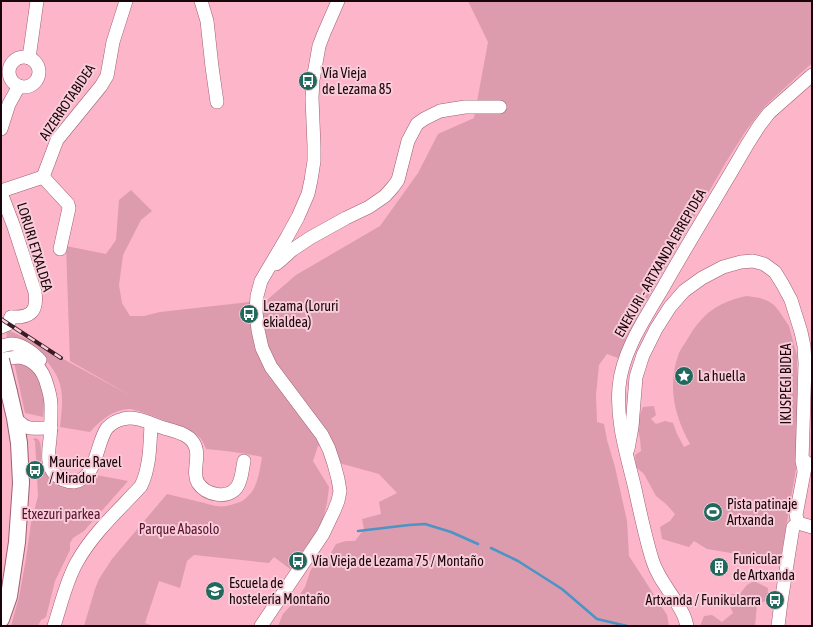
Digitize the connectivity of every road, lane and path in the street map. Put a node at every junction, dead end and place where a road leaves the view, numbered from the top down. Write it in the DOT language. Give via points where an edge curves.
graph roads {
  1 [pos="37,1"];
  2 [pos="126,1"];
  3 [pos="201,1"];
  4 [pos="338,1"];
  5 [pos="29,58"];
  6 [pos="812,75"];
  7 [pos="19,86"];
  8 [pos="217,102"];
  9 [pos="500,107"];
  10 [pos="1,130"];
  11 [pos="43,177"];
  12 [pos="1,192"];
  13 [pos="60,249"];
  14 [pos="267,269"];
  15 [pos="6,314"];
  16 [pos="1,327"];
  17 [pos="1,346"];
  18 [pos="1,360"];
  19 [pos="812,392"];
  20 [pos="3,393"];
  21 [pos="51,404"];
  22 [pos="15,418"];
  23 [pos="151,424"];
  24 [pos="51,428"];
  25 [pos="34,429"];
  26 [pos="19,443"];
  27 [pos="627,457"];
  28 [pos="244,461"];
  29 [pos="804,470"];
  30 [pos="798,523"];
  31 [pos="812,527"];
  32 [pos="1,588"];
  33 [pos="1,619"];
  34 [pos="54,626"];
  35 [pos="261,626"];
  36 [pos="687,626"];
  37 [pos="778,626"];
  1 -- 5 [label="street"];
  2 -- 11 [label="street, AIZERROTABIDEA" via="113,42 107,76 57,140"];
  3 -- 8 [label="street" via="207,21"];
  4 -- 14 [label="street" via="319,46 313,80 314,161 308,194 298,217"];
  5 -- 7 [label="street" via="36,64 37,77 32,84"];
  5 -- 7 [label="street" via="19,58 9,68 12,81"];
  6 -- 27 [label="street, ENEKURI - ARTXANDA ERREPIDEA" via="769,113 759,126 672,271 631,346 619,385 618,404"];
  7 -- 10 [label="street" via="9,104"];
  9 -- 14 [label="street" via="440,111 424,119 417,124 411,134 398,180 385,196 310,238"];
  11 -- 12 [label="street"];
  11 -- 13 [label="street, LORURI ETXALDEA" via="69,208"];
  12 -- 15 [label="street, LORURI ETXALDEA" via="36,299 34,310 28,315 20,317"];
  14 -- 35 [label="street" via="256,296 262,348 271,367 322,435 334,464 340,491 334,512 323,534"];
  15 -- 16 [label="street" via="8,324"];
  17 -- 21 [label="street" via="11,344 24,348 48,369 52,382"];
  18 -- 20 [label="main road, bridge"];
  18 -- 21 [label="street" via="20,357 41,370"];
  19 -- 29 [label="street"];
  20 -- 22 [label="main road"];
  20 -- 32 [label="main road" via="12,482 9,538"];
  21 -- 24 [label="street"];
  22 -- 25 [label="street"];
  22 -- 26 [label="main road"];
  23 -- 24 [label="street" via="130,418 108,426 88,474 70,482 57,477 50,466"];
  23 -- 28 [label="street" via="191,439 198,460 197,481 209,492 222,495 236,489"];
  23 -- 34 [label="street" via="150,446 141,486 100,530 76,563"];
  24 -- 25 [label="street"];
  25 -- 26 [label="street"];
  26 -- 33 [label="main road" via="21,483 17,542 9,596"];
  27 -- 29 [label="street, IKUSPEGI BIDEA" via="636,377 643,355 670,307 684,291 702,278 723,267 753,261 764,264 775,272 791,300 801,332 805,364 802,461"];
  27 -- 36 [label="street, ENEKURI - ARTXANDA ERREPIDEA" via="652,559"];
  29 -- 30 [label="street" via="796,515"];
  30 -- 31 [label="street"];
  30 -- 37 [label="street" via="793,527"];
}
